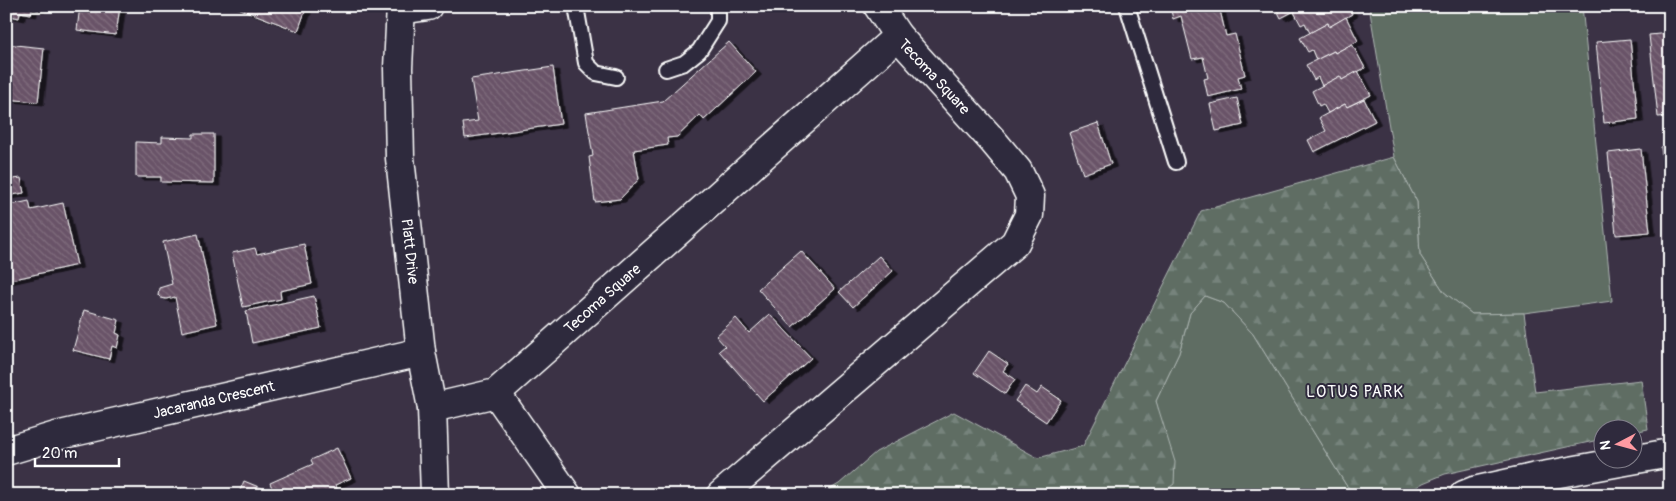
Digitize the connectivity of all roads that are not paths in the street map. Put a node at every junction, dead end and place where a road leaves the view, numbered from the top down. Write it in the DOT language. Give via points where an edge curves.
graph roads {
  1 [pos="428,6"];
  2 [pos="576,6"];
  3 [pos="718,6"];
  4 [pos="878,6"];
  5 [pos="1128,6"];
  6 [pos="400,8"];
  7 [pos="898,36"];
  8 [pos="666,69"];
  9 [pos="616,77"];
  10 [pos="1176,162"];
  11 [pos="421,352"];
  12 [pos="496,393"];
  13 [pos="432,408"];
  14 [pos="6,451"];
  15 [pos="1670,453"];
  16 [pos="435,495"];
  17 [pos="567,495"];
  18 [pos="721,495"];
  19 [pos="1464,495"];
  1 -- 6 [label="street"];
  2 -- 9 [label="lane" via="586,63 596,74"];
  3 -- 8 [label="lane" via="718,22 699,51 684,63"];
  4 -- 7 [label="street"];
  5 -- 10 [label="lane"];
  6 -- 11 [label="street, Platt Drive" via="400,158"];
  7 -- 12 [label="street, Tecoma Square"];
  7 -- 18 [label="street, Tecoma Square" via="1018,171 1030,196 1029,215 1015,243"];
  11 -- 13 [label="street, Platt Drive"];
  11 -- 14 [label="street, Jacaranda Crescent" via="56,436"];
  12 -- 13 [label="street, Tecoma Square"];
  12 -- 17 [label="street"];
  13 -- 16 [label="street, Platt Drive"];
  15 -- 19 [label="street" via="1537,477"];
}
